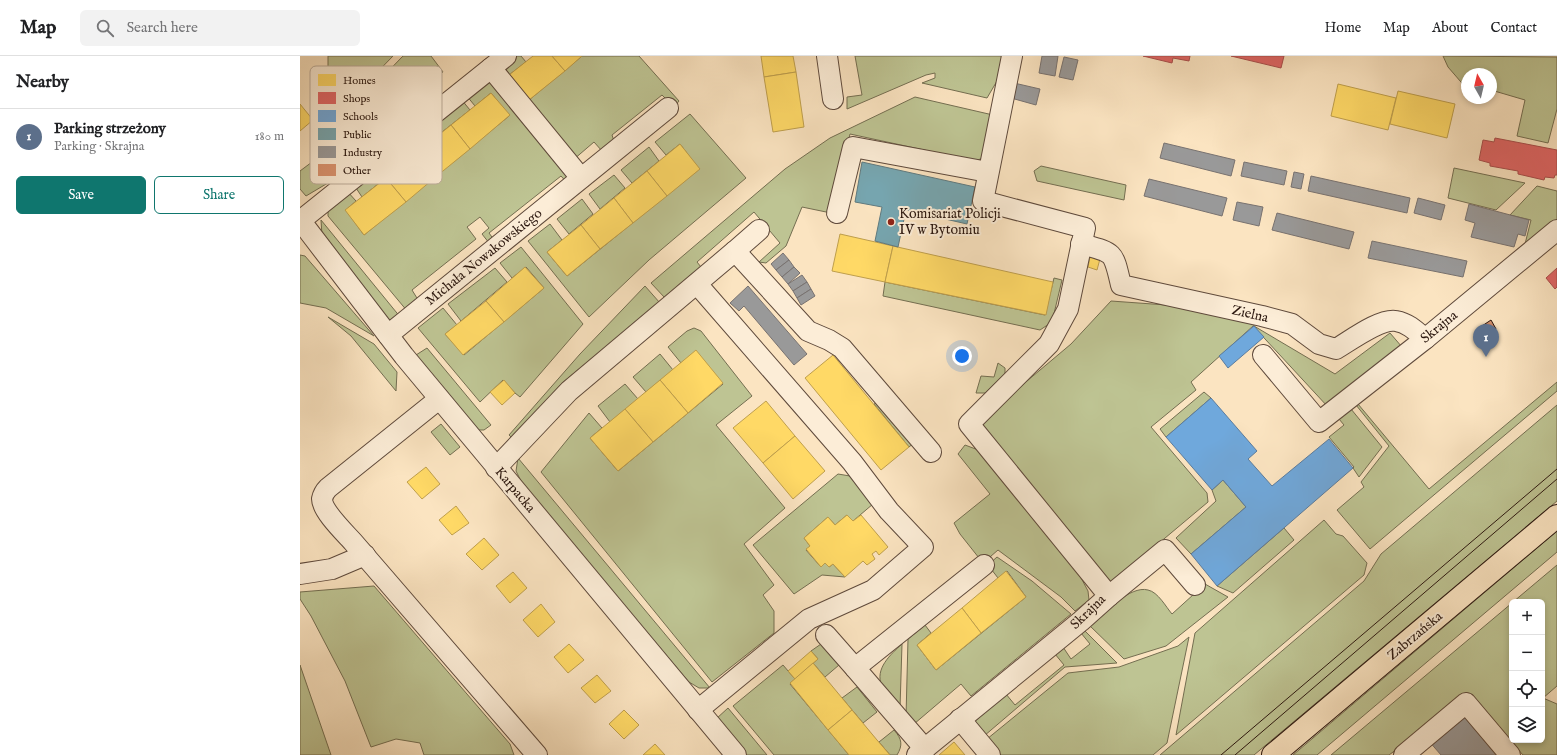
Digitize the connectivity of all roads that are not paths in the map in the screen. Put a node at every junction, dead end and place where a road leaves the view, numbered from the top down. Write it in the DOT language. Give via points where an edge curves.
graph roads {
  1 [pos="827,56"];
  2 [pos="1012,56"];
  3 [pos="499,62"];
  4 [pos="834,99"];
  5 [pos="442,107"];
  6 [pos="668,108"];
  7 [pos="988,172"];
  8 [pos="581,178"];
  9 [pos="345,184"];
  10 [pos="837,213"];
  11 [pos="300,220"];
  12 [pos="759,230"];
  13 [pos="1557,230"];
  14 [pos="1081,244"];
  15 [pos="735,251"];
  16 [pos="697,284"];
  17 [pos="388,335"];
  18 [pos="1425,339"];
  19 [pos="1263,355"];
  20 [pos="440,399"];
  21 [pos="931,452"];
  22 [pos="496,468"];
  23 [pos="1557,516"];
  24 [pos="365,555"];
  25 [pos="984,564"];
  26 [pos="300,574"];
  27 [pos="1195,585"];
  28 [pos="1110,596"];
  29 [pos="826,635"];
  30 [pos="855,668"];
  31 [pos="698,710"];
  32 [pos="960,719"];
  33 [pos="1416,751"];
  34 [pos="921,752"];
  35 [pos="537,755"];
  36 [pos="736,755"];
  37 [pos="990,755"];
  38 [pos="1273,755"];
  39 [pos="1510,755"];
  1 -- 4 [label="street"];
  2 -- 7 [label="street"];
  3 -- 5 [label="street"];
  3 -- 8 [label="street"];
  6 -- 8 [label="street, Michała Nowakowskiego"];
  7 -- 10 [label="street" via="853,147"];
  7 -- 14 [label="street" via="982,201 1084,228"];
  8 -- 17 [label="street, Michała Nowakowskiego"];
  9 -- 11 [label="street"];
  11 -- 17 [label="street, Karpacka"];
  12 -- 15 [label="street"];
  13 -- 18 [label="street, Skrajna"];
  14 -- 18 [label="street, Zielna" via="1106,250 1115,260 1122,285 1292,324 1319,344 1336,349 1378,324 1394,320 1409,325"];
  14 -- 28 [label="street, Skrajna" via="1068,309 1049,344 969,424"];
  15 -- 16 [label="street"];
  15 -- 21 [label="street" via="808,331 842,348"];
  16 -- 22 [label="street" via="569,391"];
  16 -- 31 [label="street" via="923,547 873,590 809,619"];
  17 -- 20 [label="street, Karpacka"];
  18 -- 19 [label="street, Skrajna" via="1319,422"];
  20 -- 22 [label="street, Karpacka"];
  20 -- 24 [label="street" via="338,479 323,494 323,504 330,515"];
  22 -- 31 [label="street, Karpacka"];
  23 -- 38 [label="main road, Zabrzańska"];
  24 -- 26 [label="street" via="332,569"];
  24 -- 35 [label="street"];
  25 -- 30 [label="street"];
  27 -- 28 [label="street" via="1165,550"];
  28 -- 32 [label="street, Skrajna"];
  29 -- 30 [label="street"];
  30 -- 34 [label="street"];
  31 -- 36 [label="street, Karpacka"];
  32 -- 34 [label="street, Skrajna"];
  32 -- 37 [label="street"];
  33 -- 39 [label="street" via="1466,703"];
}
